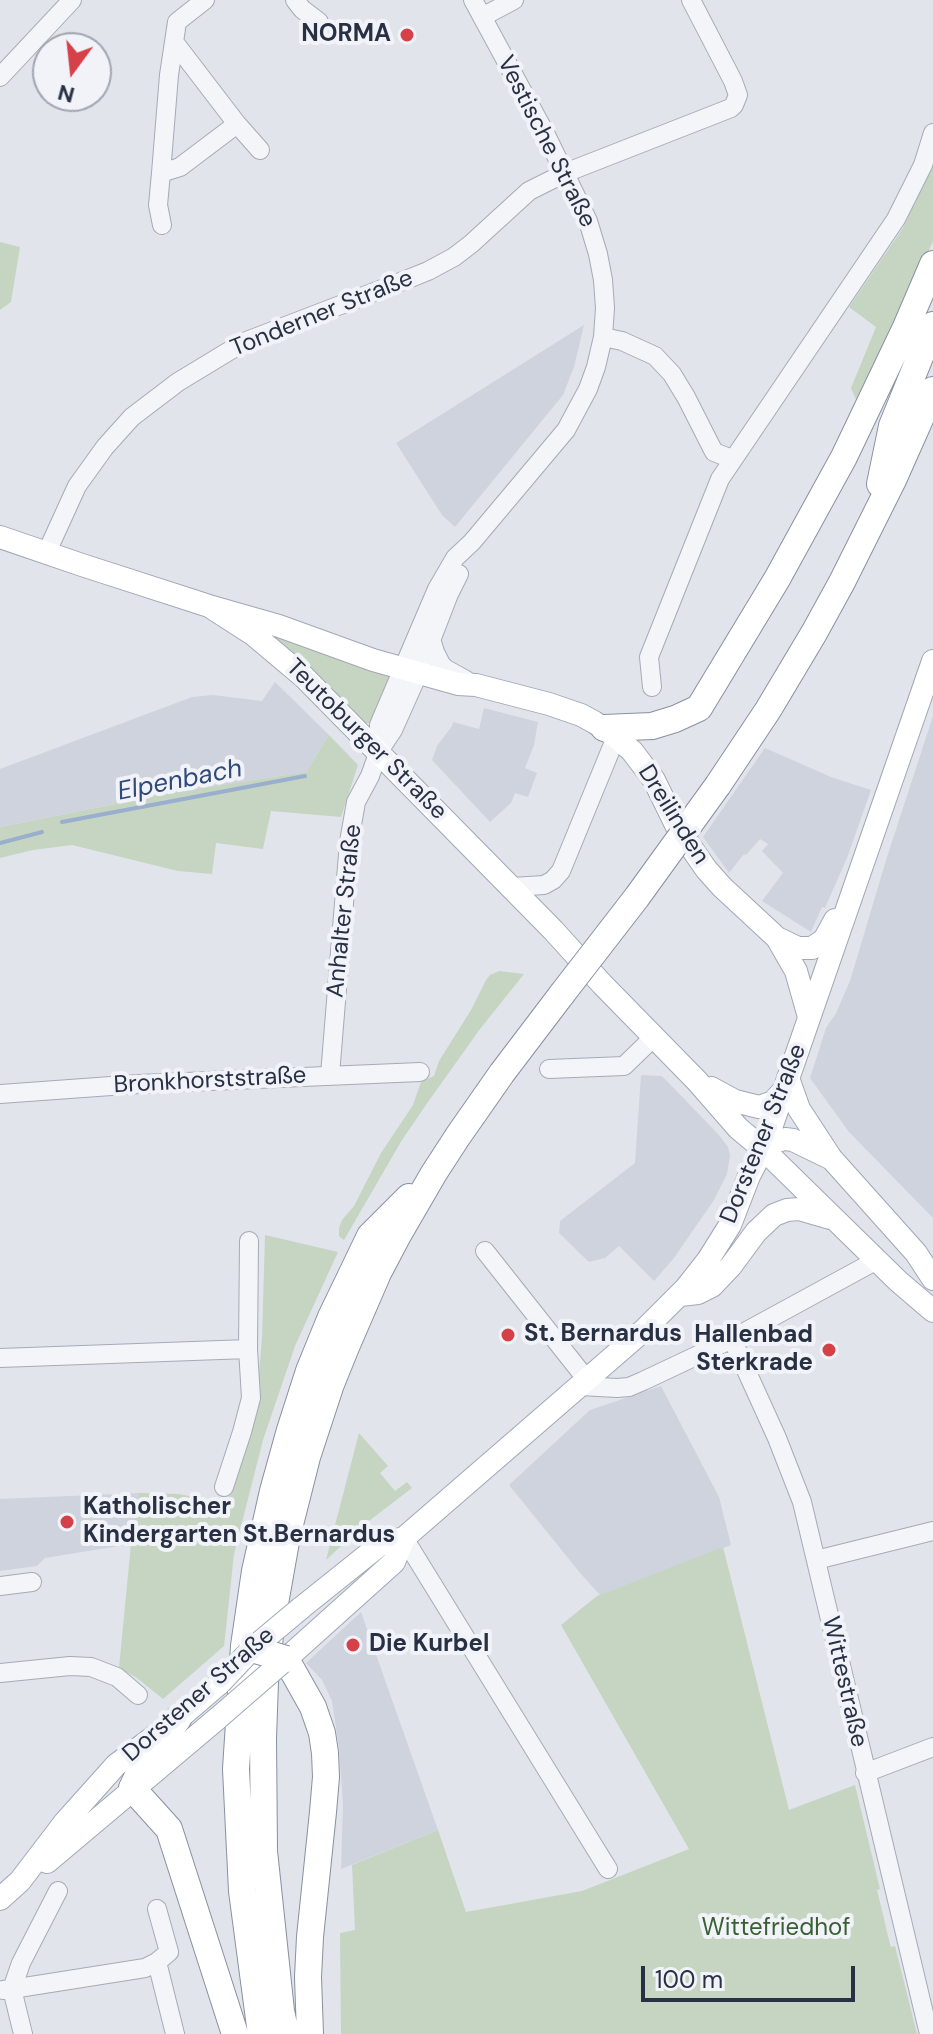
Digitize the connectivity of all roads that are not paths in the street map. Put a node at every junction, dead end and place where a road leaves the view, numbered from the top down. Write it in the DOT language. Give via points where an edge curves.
graph roads {
  1 [pos="72,0"];
  2 [pos="205,0"];
  3 [pos="295,0"];
  4 [pos="514,0"];
  5 [pos="691,0"];
  6 [pos="478,8"];
  7 [pos="319,22"];
  8 [pos="175,43"];
  9 [pos="0,77"];
  10 [pos="237,124"];
  11 [pos="933,133"];
  12 [pos="260,150"];
  13 [pos="161,173"];
  14 [pos="565,173"];
  15 [pos="162,225"];
  16 [pos="933,264"];
  17 [pos="933,325"];
  18 [pos="603,337"];
  19 [pos="933,390"];
  20 [pos="732,459"];
  21 [pos="872,523"];
  22 [pos="0,537"];
  23 [pos="472,542"];
  24 [pos="46,554"];
  25 [pos="209,606"];
  26 [pos="431,639"];
  27 [pos="411,672"];
  28 [pos="931,676"];
  29 [pos="476,685"];
  30 [pos="652,687"];
  31 [pos="610,732"];
  32 [pos="379,751"];
  33 [pos="861,872"];
  34 [pos="512,887"];
  35 [pos="777,938"];
  36 [pos="809,1017"];
  37 [pos="654,1037"];
  38 [pos="549,1069"];
  39 [pos="420,1072"];
  40 [pos="330,1075"];
  41 [pos="697,1081"];
  42 [pos="786,1084"];
  43 [pos="0,1094"];
  44 [pos="763,1149"];
  45 [pos="831,1158"];
  46 [pos="434,1173"];
  47 [pos="833,1219"];
  48 [pos="249,1241"];
  49 [pos="485,1251"];
  50 [pos="924,1258"];
  51 [pos="877,1260"];
  52 [pos="933,1279"];
  53 [pos="898,1281"];
  54 [pos="680,1295"];
  55 [pos="933,1311"];
  56 [pos="933,1327"];
  57 [pos="732,1339"];
  58 [pos="248,1349"];
  59 [pos="0,1358"];
  60 [pos="583,1383"];
  61 [pos="224,1487"];
  62 [pos="933,1531"];
  63 [pos="404,1538"];
  64 [pos="816,1560"];
  65 [pos="32,1582"];
  66 [pos="0,1586"];
  67 [pos="252,1649"];
  68 [pos="286,1659"];
  69 [pos="0,1673"];
  70 [pos="138,1695"];
  71 [pos="178,1719"];
  72 [pos="933,1747"];
  73 [pos="865,1773"];
  74 [pos="132,1788"];
  75 [pos="608,1869"];
  76 [pos="20,1881"];
  77 [pos="58,1891"];
  78 [pos="0,1899"];
  79 [pos="157,1909"];
  80 [pos="157,1962"];
  81 [pos="6,1990"];
  82 [pos="23,2034"];
  83 [pos="175,2034"];
  84 [pos="235,2034"];
  85 [pos="261,2034"];
  86 [pos="286,2034"];
  87 [pos="310,2034"];
  88 [pos="929,2034"];
  1 -- 9 [label="street"];
  2 -- 8 [label="street" via="177,22"];
  3 -- 7 [label="street"];
  4 -- 6 [label="street"];
  5 -- 14 [label="street, Tonderner Straße" via="733,81 737,100 722,113"];
  6 -- 14 [label="street, Vestische Straße"];
  8 -- 10 [label="street"];
  8 -- 13 [label="street"];
  10 -- 12 [label="street"];
  10 -- 13 [label="street" via="180,167"];
  11 -- 20 [label="street" via="896,219"];
  13 -- 15 [label="street"];
  14 -- 18 [label="street, Vestische Straße" via="598,254"];
  14 -- 24 [label="street, Tonderner Straße" via="529,191 454,257 244,342 178,382 132,417 105,447 77,486"];
  16 -- 31 [label="highway" via="844,457 699,708 652,726"];
  17 -- 21 [label="highway" via="892,426"];
  18 -- 20 [label="street" via="655,356 672,374 714,452"];
  18 -- 23 [label="street, Vestische Straße" via="593,379 566,430"];
  19 -- 21 [label="highway"];
  20 -- 30 [label="street" via="649,657"];
  21 -- 46 [label="highway, bridge" via="814,633 718,785 502,1073"];
  22 -- 24 [label="main road, Teutoburger Straße"];
  23 -- 26 [label="street, Vestische Straße"];
  23 -- 27 [label="street, Vestische Straße" via="455,558 437,589 412,647"];
  24 -- 25 [label="main road, Teutoburger Straße"];
  25 -- 27 [label="main road, Teutoburger Straße"];
  25 -- 32 [label="main road, Teutoburger Straße" via="279,654"];
  26 -- 27 [label="street, Vestische Straße"];
  26 -- 29 [label="street" via="446,669"];
  27 -- 29 [label="main road, Dreilinden"];
  27 -- 32 [label="street, Anhalter Straße" via="393,730"];
  28 -- 33 [label="main road, Dorstener Straße"];
  29 -- 31 [label="main road, Dreilinden" via="557,706"];
  31 -- 34 [label="street" via="558,875 539,886"];
  31 -- 35 [label="main road, Dreilinden" via="654,780 706,869"];
  32 -- 34 [label="main road, Teutoburger Straße"];
  32 -- 40 [label="street, Anhalter Straße" via="356,802 349,842"];
  33 -- 35 [label="main road, Dreilinden" via="820,943 798,948"];
  33 -- 36 [label="main road, Dorstener Straße"];
  34 -- 37 [label="main road, Teutoburger Straße"];
  35 -- 36 [label="main road, Dreilinden" via="796,971"];
  36 -- 42 [label="main road, Dorstener Straße"];
  37 -- 38 [label="street" via="624,1066"];
  37 -- 41 [label="main road, Teutoburger Straße"];
  39 -- 40 [label="street, Bronkhorststraße"];
  40 -- 43 [label="street, Bronkhorststraße"];
  41 -- 42 [label="main road" via="754,1107 767,1105"];
  41 -- 44 [label="main road, Teutoburger Straße"];
  42 -- 44 [label="main road, Dorstener Straße"];
  42 -- 45 [label="main road"];
  44 -- 45 [label="main road" via="793,1140"];
  44 -- 47 [label="main road, Teutoburger Straße"];
  44 -- 54 [label="main road, Dorstener Straße" via="730,1225"];
  45 -- 50 [label="main road"];
  46 -- 85 [label="highway" via="370,1236 349,1277 309,1371 261,1544 244,1646 236,1769 244,1907"];
  46 -- 86 [label="highway" via="378,1273 331,1384 287,1536 274,1611 265,1682 262,1794"];
  47 -- 51 [label="main road, Teutoburger Straße"];
  47 -- 54 [label="main road" via="799,1209 774,1215 712,1286"];
  48 -- 58 [label="street"];
  49 -- 60 [label="street"];
  50 -- 52 [label="main road"];
  51 -- 53 [label="main road, Teutoburger Straße"];
  51 -- 57 [label="street"];
  53 -- 55 [label="main road"];
  53 -- 56 [label="main road"];
  54 -- 60 [label="main road, Dorstener Straße"];
  57 -- 60 [label="street" via="629,1387"];
  57 -- 64 [label="street, Wittestraße" via="802,1502"];
  58 -- 59 [label="street"];
  58 -- 61 [label="street" via="251,1398"];
  60 -- 63 [label="main road, Dorstener Straße"];
  62 -- 64 [label="street"];
  63 -- 67 [label="main road, Dorstener Straße, bridge" via="381,1544"];
  63 -- 68 [label="main road, Dorstener Straße" via="394,1562"];
  63 -- 75 [label="street"];
  64 -- 73 [label="street, Wittestraße"];
  65 -- 66 [label="street"];
  67 -- 68 [label="highway, bridge"];
  67 -- 71 [label="main road, Dorstener Straße, bridge"];
  68 -- 74 [label="main road, Dorstener Straße, bridge"];
  68 -- 87 [label="highway" via="313,1707 325,1753 310,1937"];
  69 -- 70 [label="street" via="91,1667 117,1677"];
  71 -- 74 [label="highway"];
  71 -- 76 [label="main road, Dorstener Straße" via="116,1765"];
  72 -- 73 [label="street"];
  73 -- 88 [label="street, Wittestraße"];
  74 -- 76 [label="main road, Dorstener Straße"];
  74 -- 84 [label="highway" via="169,1829"];
  76 -- 78 [label="main road, Dorstener Straße"];
  77 -- 81 [label="street"];
  79 -- 80 [label="street" via="169,1952"];
  80 -- 81 [label="street"];
  80 -- 83 [label="street"];
  81 -- 82 [label="street"];
}
